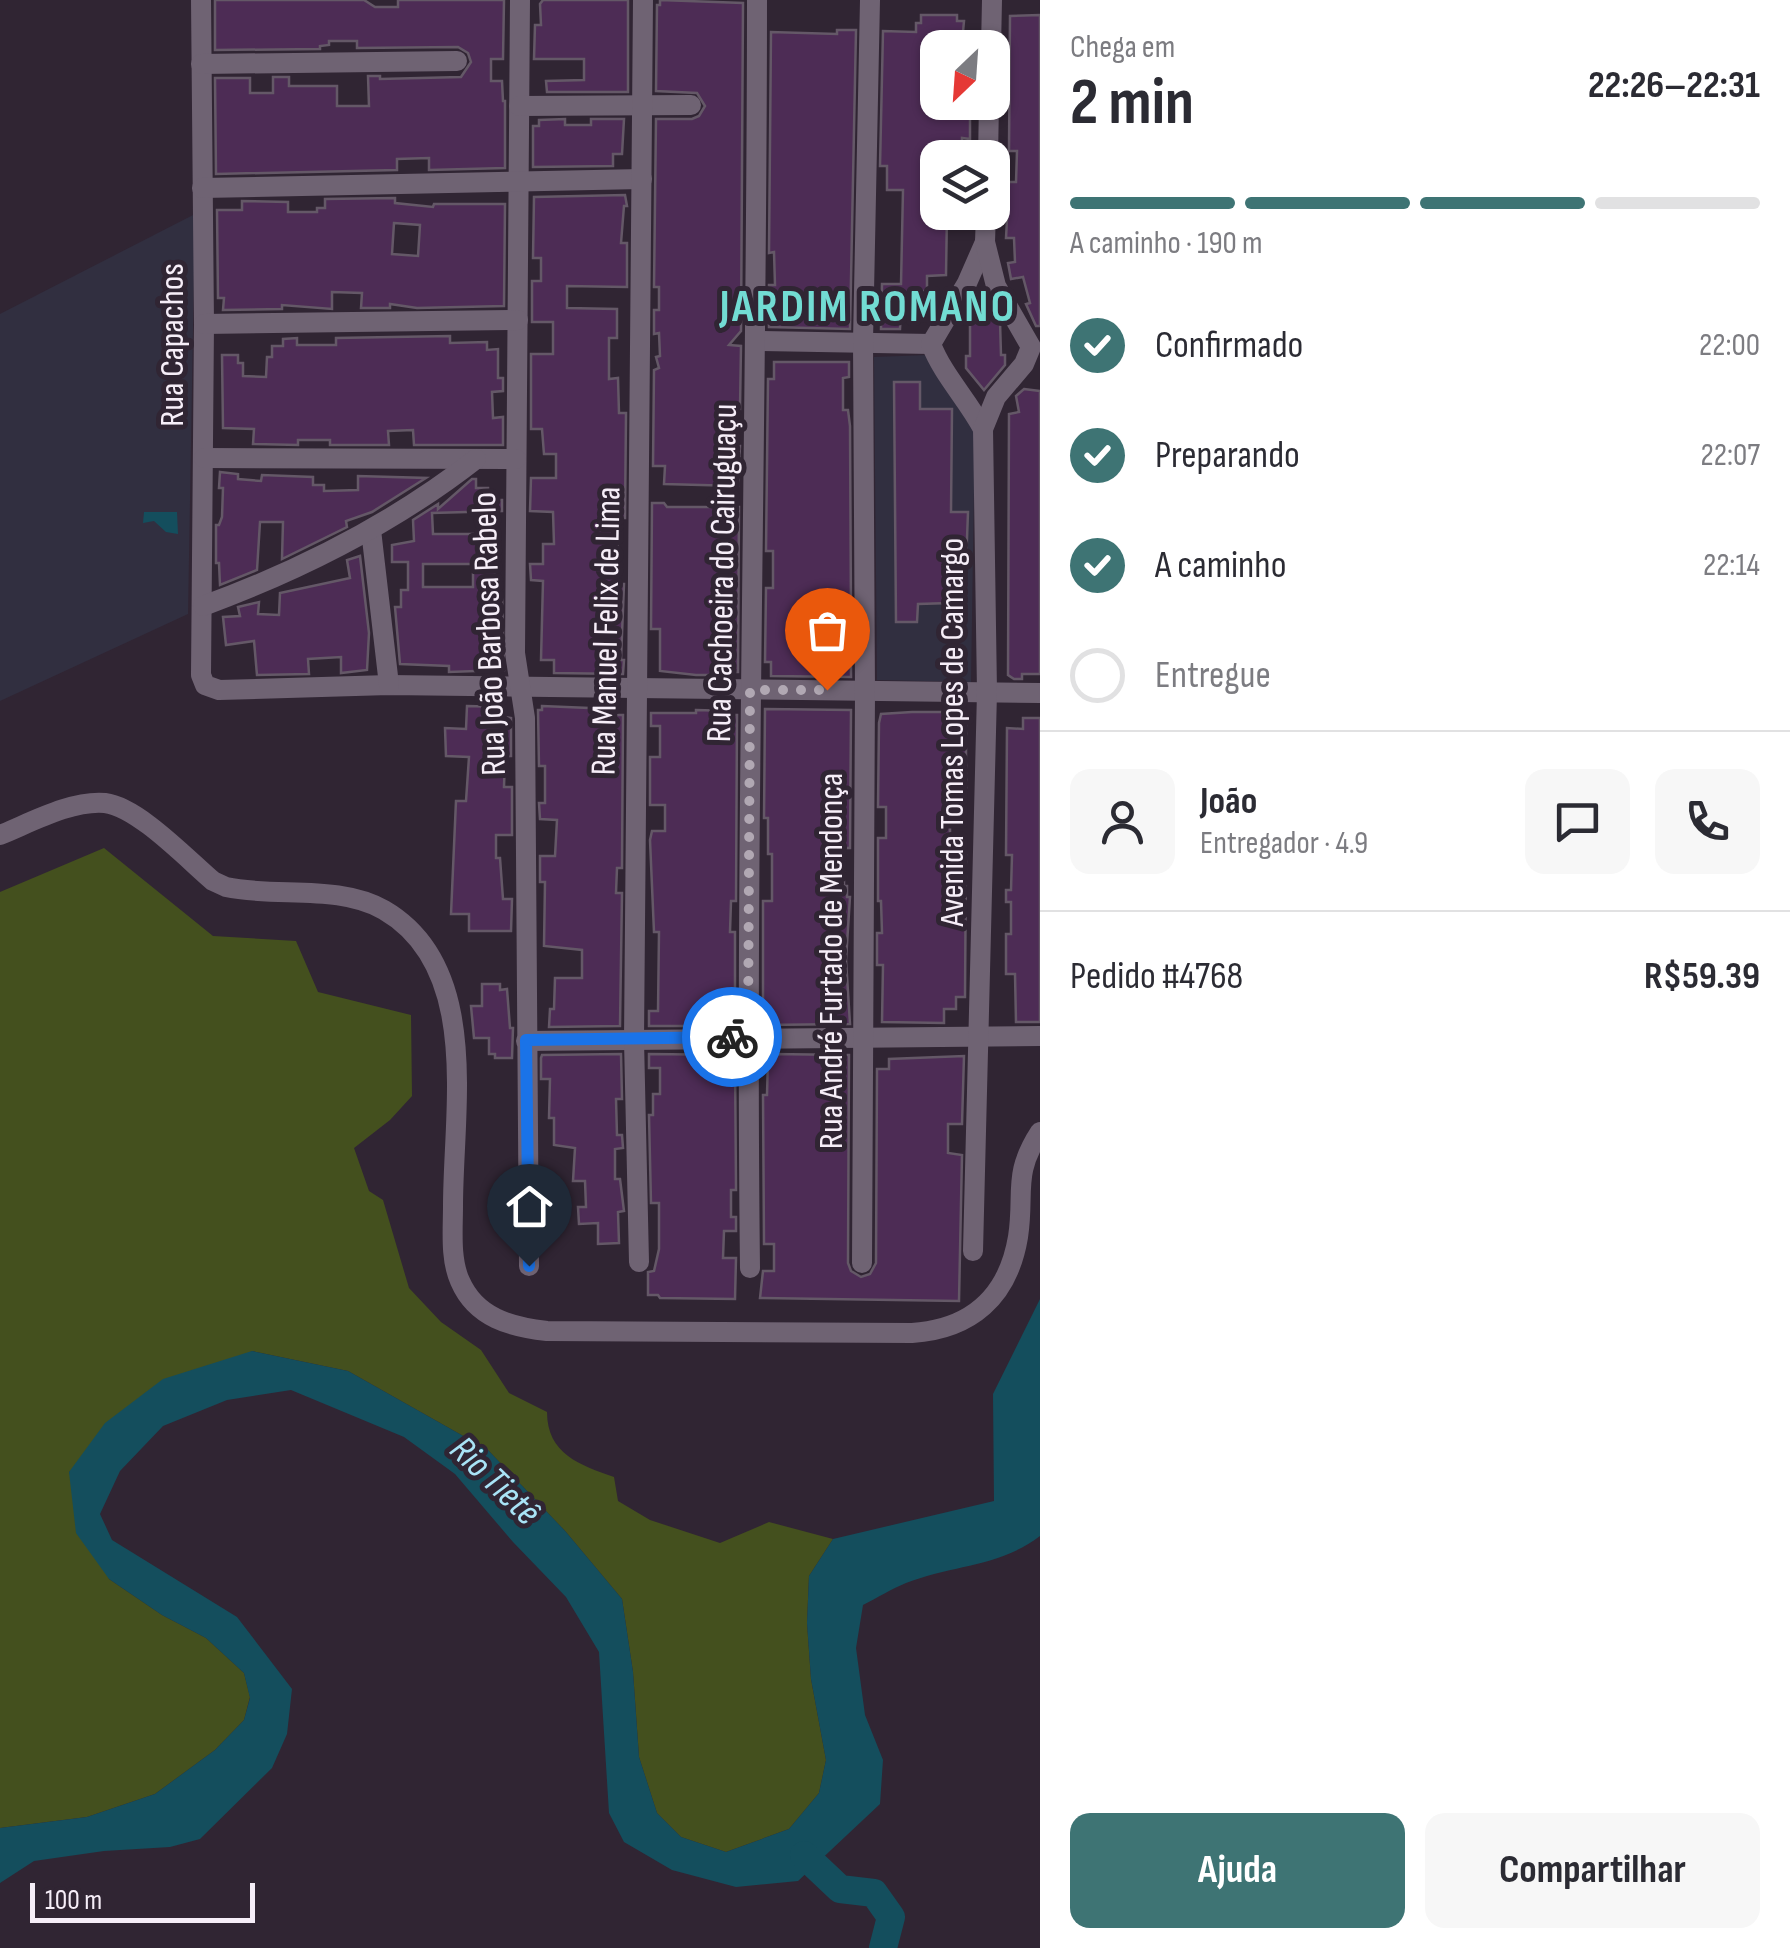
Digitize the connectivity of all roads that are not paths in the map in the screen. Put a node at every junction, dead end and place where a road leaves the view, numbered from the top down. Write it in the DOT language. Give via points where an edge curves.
graph roads {
  1 [pos="201,0"];
  2 [pos="520,0"];
  3 [pos="643,0"];
  4 [pos="757,0"];
  5 [pos="870,0"];
  6 [pos="992,0"];
  7 [pos="991,30"];
  8 [pos="457,61"];
  9 [pos="201,64"];
  10 [pos="642,103"];
  11 [pos="690,105"];
  12 [pos="519,106"];
  13 [pos="642,179"];
  14 [pos="518,182"];
  15 [pos="202,188"];
  16 [pos="985,230"];
  17 [pos="985,242"];
  18 [pos="968,283"];
  19 [pos="996,286"];
  20 [pos="518,320"];
  21 [pos="204,324"];
  22 [pos="757,341"];
  23 [pos="863,341"];
  24 [pos="931,344"];
  25 [pos="1036,347"];
  26 [pos="966,397"];
  27 [pos="996,397"];
  28 [pos="983,429"];
  29 [pos="204,458"];
  30 [pos="476,459"];
  31 [pos="516,459"];
  32 [pos="371,530"];
  33 [pos="203,606"];
  34 [pos="388,685"];
  35 [pos="520,686"];
  36 [pos="637,688"];
  37 [pos="750,690"];
  38 [pos="865,690"];
  39 [pos="987,692"];
  40 [pos="1040,693"];
  41 [pos="0,835"];
  42 [pos="981,1036"];
  43 [pos="1040,1036"];
  44 [pos="748,1037"];
  45 [pos="861,1037"];
  46 [pos="526,1040"];
  47 [pos="634,1040"];
  48 [pos="1040,1132"];
  49 [pos="974,1250"];
  50 [pos="639,1262"];
  51 [pos="862,1263"];
  52 [pos="529,1266"];
  53 [pos="750,1268"];
  1 -- 9 [label="street, Rua Capachos"];
  2 -- 12 [label="street, Rua João Barbosa Rabelo"];
  3 -- 10 [label="street, Rua Manuel Felix de Lima"];
  4 -- 22 [label="street, Rua Cachoeira do Cairuguaçu"];
  5 -- 23 [label="street, Rua André Furtado de Mendonça"];
  6 -- 7 [label="street"];
  8 -- 9 [label="street"];
  9 -- 15 [label="street, Rua Capachos"];
  10 -- 11 [label="street"];
  10 -- 12 [label="street"];
  10 -- 13 [label="street, Rua Manuel Felix de Lima"];
  12 -- 14 [label="street, Rua João Barbosa Rabelo"];
  13 -- 14 [label="street"];
  13 -- 36 [label="street, Rua Manuel Felix de Lima"];
  14 -- 15 [label="street"];
  14 -- 20 [label="street, Rua João Barbosa Rabelo"];
  15 -- 21 [label="street, Rua Capachos"];
  16 -- 17 [label="street, Avenida Tomas Lopes de Camargo"];
  17 -- 18 [label="street, Avenida Tomas Lopes de Camargo"];
  17 -- 19 [label="street, Avenida Tomas Lopes de Camargo"];
  18 -- 19 [label="street"];
  18 -- 24 [label="street, Avenida Tomas Lopes de Camargo"];
  19 -- 25 [label="street, Avenida Tomas Lopes de Camargo"];
  20 -- 21 [label="street"];
  20 -- 31 [label="street, Rua João Barbosa Rabelo"];
  21 -- 29 [label="street, Rua Capachos"];
  22 -- 23 [label="street"];
  22 -- 37 [label="street, Rua Cachoeira do Cairuguaçu"];
  23 -- 24 [label="street"];
  23 -- 38 [label="street, Rua André Furtado de Mendonça"];
  24 -- 26 [label="street, Avenida Tomas Lopes de Camargo"];
  25 -- 27 [label="street, Avenida Tomas Lopes de Camargo"];
  26 -- 27 [label="street"];
  26 -- 28 [label="street, Avenida Tomas Lopes de Camargo"];
  27 -- 28 [label="street, Avenida Tomas Lopes de Camargo"];
  28 -- 39 [label="street, Avenida Tomas Lopes de Camargo"];
  29 -- 30 [label="street"];
  29 -- 33 [label="street, Rua Capachos"];
  30 -- 31 [label="street"];
  30 -- 32 [label="street"];
  31 -- 35 [label="street, Rua João Barbosa Rabelo"];
  32 -- 33 [label="street"];
  32 -- 34 [label="street"];
  33 -- 34 [label="street, Rua Capachos" via="201,675 208,688"];
  34 -- 35 [label="street"];
  35 -- 36 [label="street"];
  35 -- 46 [label="street, Rua João Barbosa Rabelo" via="526,718"];
  36 -- 37 [label="street"];
  36 -- 47 [label="street, Rua Manuel Felix de Lima"];
  37 -- 38 [label="street"];
  37 -- 44 [label="street, Rua Cachoeira do Cairuguaçu"];
  38 -- 39 [label="street"];
  38 -- 45 [label="street, Rua André Furtado de Mendonça"];
  39 -- 40 [label="street"];
  39 -- 42 [label="street, Avenida Tomas Lopes de Camargo"];
  41 -- 48 [label="street" via="105,803 135,816 226,887 362,901 416,934 448,989 456,1054 456,1270 470,1299 515,1328 944,1330 984,1306 1010,1268 1021,1168"];
  42 -- 43 [label="street"];
  42 -- 45 [label="street"];
  42 -- 49 [label="street, Avenida Tomas Lopes de Camargo"];
  44 -- 45 [label="street"];
  44 -- 47 [label="street"];
  44 -- 53 [label="street, Rua Cachoeira do Cairuguaçu"];
  45 -- 51 [label="street, Rua André Furtado de Mendonça"];
  46 -- 47 [label="street"];
  46 -- 52 [label="street, Rua João Barbosa Rabelo"];
  47 -- 50 [label="street, Rua Manuel Felix de Lima"];
}
